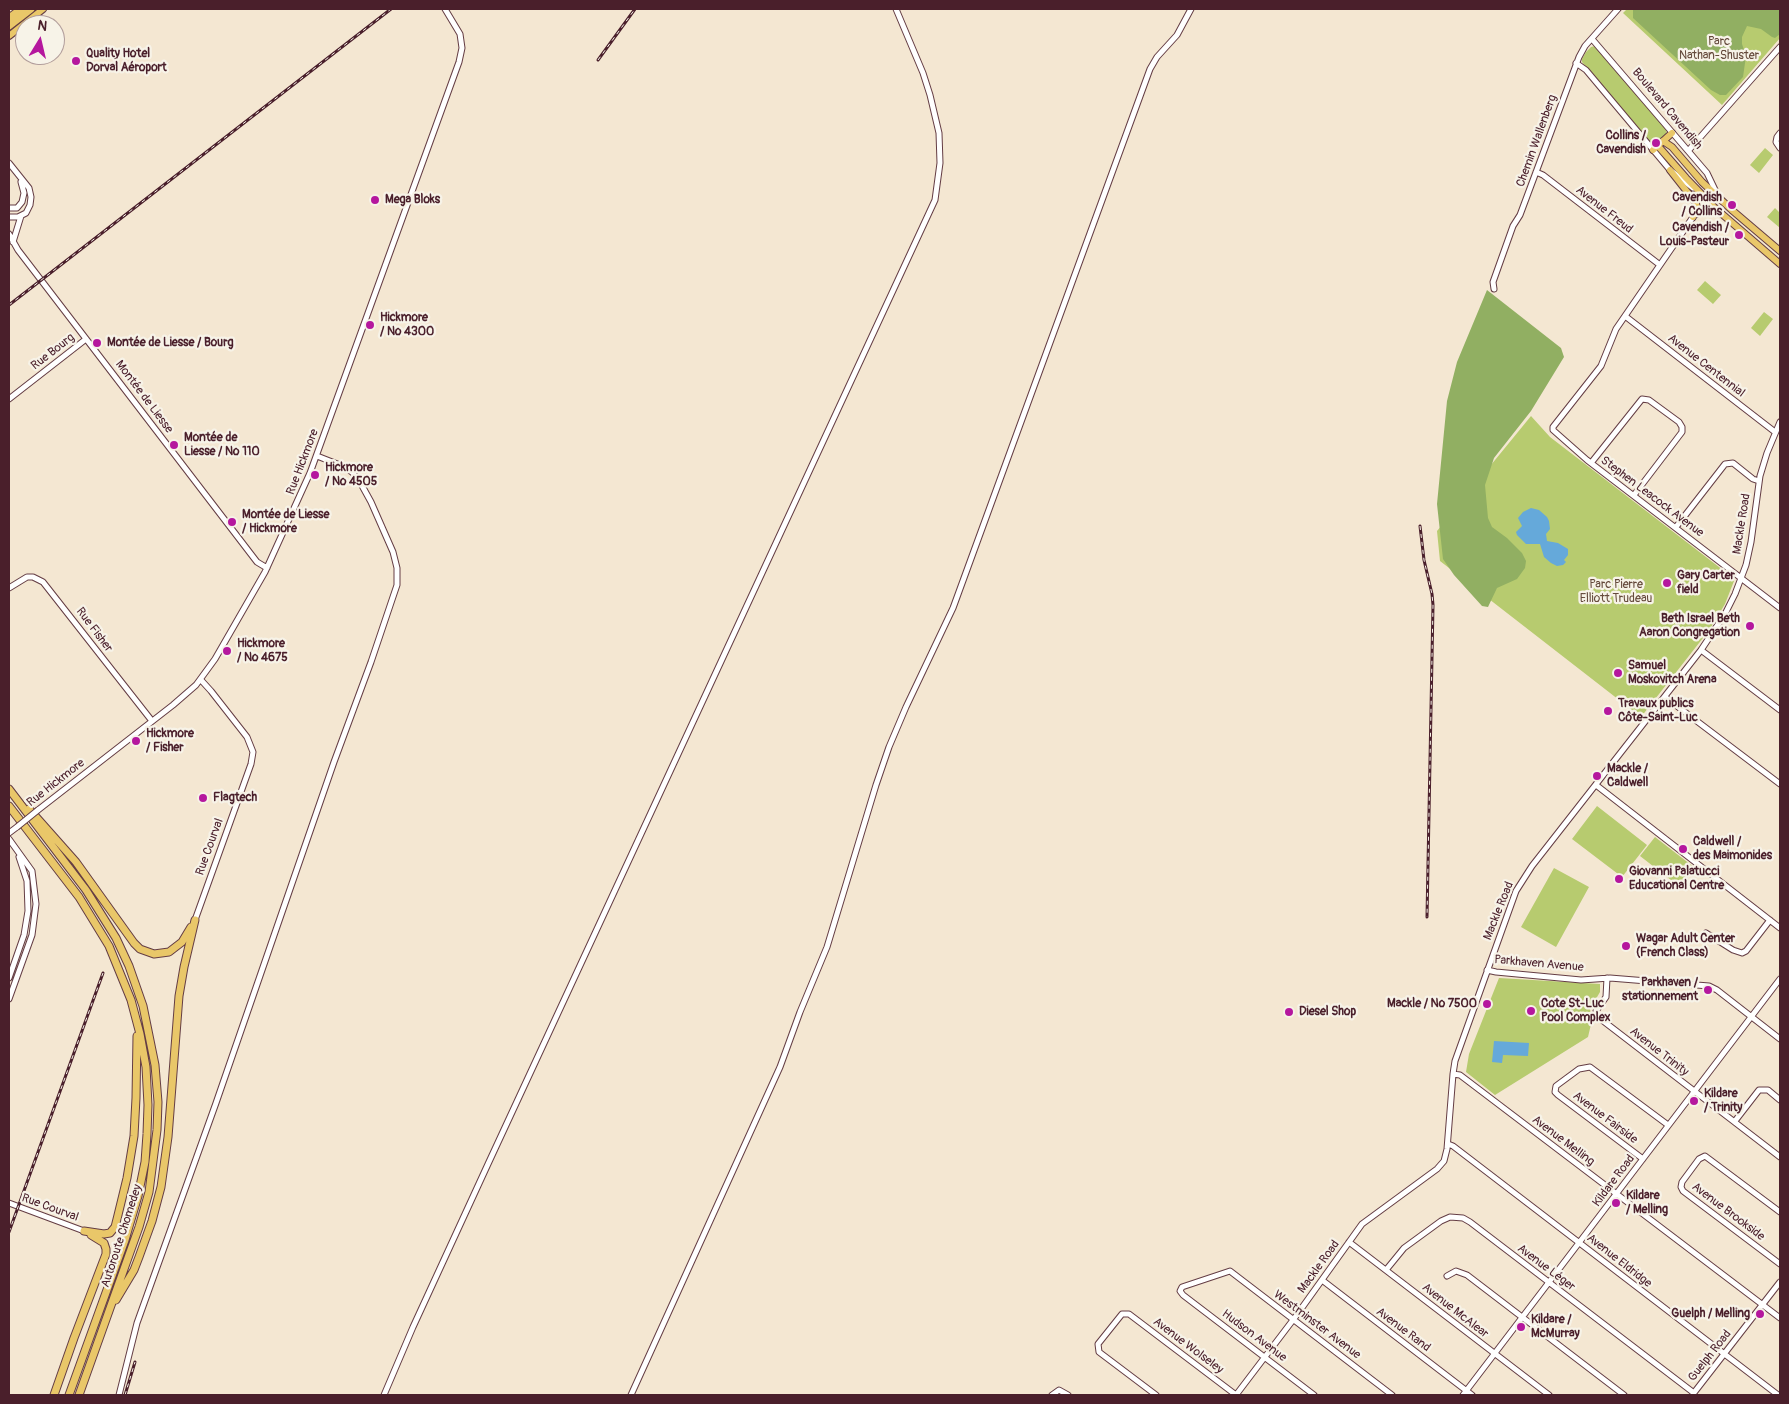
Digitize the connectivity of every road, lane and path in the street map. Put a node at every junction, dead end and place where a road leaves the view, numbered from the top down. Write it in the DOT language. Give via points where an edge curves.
graph roads {
  1 [pos="20,9"];
  2 [pos="31,9"];
  3 [pos="43,9"];
  4 [pos="445,9"];
  5 [pos="896,9"];
  6 [pos="1191,9"];
  7 [pos="1618,9"];
  8 [pos="9,18"];
  9 [pos="9,26"];
  10 [pos="9,36"];
  11 [pos="1592,39"];
  12 [pos="1780,47"];
  13 [pos="1576,63"];
  14 [pos="1672,133"];
  15 [pos="1780,133"];
  16 [pos="1658,146"];
  17 [pos="1780,148"];
  18 [pos="1688,151"];
  19 [pos="9,163"];
  20 [pos="1670,170"];
  21 [pos="1536,172"];
  22 [pos="20,179"];
  23 [pos="1718,197"];
  24 [pos="1706,198"];
  25 [pos="9,208"];
  26 [pos="1715,208"];
  27 [pos="21,216"];
  28 [pos="9,217"];
  29 [pos="1693,217"];
  30 [pos="9,234"];
  31 [pos="13,242"];
  32 [pos="1780,251"];
  33 [pos="1780,264"];
  34 [pos="1660,265"];
  35 [pos="1494,289"];
  36 [pos="1625,316"];
  37 [pos="86,339"];
  38 [pos="9,399"];
  39 [pos="1780,422"];
  40 [pos="1775,432"];
  41 [pos="317,456"];
  42 [pos="1591,463"];
  43 [pos="1759,481"];
  44 [pos="1634,495"];
  45 [pos="1676,527"];
  46 [pos="267,568"];
  47 [pos="1741,578"];
  48 [pos="9,588"];
  49 [pos="1780,608"];
  50 [pos="1701,650"];
  51 [pos="201,680"];
  52 [pos="1665,697"];
  53 [pos="1780,710"];
  54 [pos="152,721"];
  55 [pos="1780,784"];
  56 [pos="1596,786"];
  57 [pos="9,788"];
  58 [pos="9,806"];
  59 [pos="9,833"];
  60 [pos="9,839"];
  61 [pos="16,849"];
  62 [pos="195,920"];
  63 [pos="1770,920"];
  64 [pos="1780,928"];
  65 [pos="1706,933"];
  66 [pos="1487,970"];
  67 [pos="9,978"];
  68 [pos="1607,978"];
  69 [pos="1780,979"];
  70 [pos="9,999"];
  71 [pos="1751,1017"];
  72 [pos="138,1023"];
  73 [pos="1780,1039"];
  74 [pos="1452,1074"];
  75 [pos="1694,1091"];
  76 [pos="1780,1100"];
  77 [pos="1735,1122"];
  78 [pos="1668,1126"];
  79 [pos="1448,1144"];
  80 [pos="1780,1157"];
  81 [pos="1643,1159"];
  82 [pos="1616,1194"];
  83 [pos="9,1203"];
  84 [pos="1780,1212"];
  85 [pos="84,1231"];
  86 [pos="1349,1242"];
  87 [pos="1579,1243"];
  88 [pos="1780,1264"];
  89 [pos="1386,1270"];
  90 [pos="1229,1271"];
  91 [pos="1448,1276"];
  92 [pos="1322,1280"];
  93 [pos="1549,1282"];
  94 [pos="1780,1282"];
  95 [pos="1762,1304"];
  96 [pos="107,1315"];
  97 [pos="1522,1317"];
  98 [pos="1780,1318"];
  99 [pos="1293,1320"];
  100 [pos="1494,1354"];
  101 [pos="1724,1354"];
  102 [pos="1264,1357"];
  103 [pos="1465,1393"];
  104 [pos="1693,1394"];
  105 [pos="54,1395"];
  106 [pos="69,1395"];
  107 [pos="79,1395"];
  108 [pos="119,1395"];
  109 [pos="384,1395"];
  110 [pos="631,1395"];
  111 [pos="1052,1395"];
  112 [pos="1068,1395"];
  113 [pos="1156,1395"];
  114 [pos="1236,1395"];
  115 [pos="1314,1395"];
  116 [pos="1392,1395"];
  117 [pos="1472,1395"];
  118 [pos="1549,1395"];
  119 [pos="1624,1395"];
  120 [pos="1778,1395"];
  1 -- 8 [label="highway"];
  2 -- 9 [label="highway"];
  3 -- 10 [label="main road"];
  4 -- 41 [label="street, Rue Hickmore" via="460,34 459,62"];
  5 -- 109 [label="street" via="923,73 939,133 940,163 935,200"];
  6 -- 110 [label="street" via="1177,35 1150,69 953,608 889,747 827,948 780,1067"];
  7 -- 11 [label="street, Chemin Wallenberg"];
  11 -- 13 [label="street, Chemin Wallenberg"];
  11 -- 14 [label="street, Boulevard Cavendish"];
  12 -- 18 [label="street"];
  13 -- 16 [label="street, Boulevard Cavendish"];
  13 -- 21 [label="street, Chemin Wallenberg"];
  14 -- 16 [label="main road"];
  14 -- 18 [label="street, Boulevard Cavendish"];
  15 -- 17 [label="street" via="1776,142"];
  16 -- 20 [label="street, Boulevard Cavendish"];
  16 -- 23 [label="main road, Boulevard Cavendish" via="1672,147"];
  16 -- 24 [label="main road, Boulevard Cavendish"];
  18 -- 23 [label="street, Boulevard Cavendish" via="1709,176"];
  19 -- 22 [label="street"];
  20 -- 24 [label="street, Boulevard Cavendish"];
  20 -- 29 [label="main road" via="1696,202"];
  21 -- 34 [label="street, Avenue Freud"];
  21 -- 35 [label="street, Chemin Wallenberg" via="1506,244 1493,282"];
  22 -- 25 [label="street" via="24,193 22,202 17,208"];
  22 -- 27 [label="street" via="32,197 28,209"];
  23 -- 32 [label="main road, Boulevard Cavendish"];
  24 -- 26 [label="main road, Boulevard Cavendish"];
  26 -- 29 [label="main road" via="1704,208"];
  26 -- 33 [label="main road, Boulevard Cavendish"];
  27 -- 28 [label="street"];
  27 -- 31 [label="street"];
  29 -- 34 [label="street"];
  30 -- 31 [label="street, Montée de Liesse"];
  31 -- 37 [label="street, Montée de Liesse"];
  34 -- 36 [label="street"];
  36 -- 40 [label="street, Avenue Centennial"];
  36 -- 42 [label="street, Stephen Leacock Avenue" via="1613,334 1601,366 1553,427 1557,436"];
  37 -- 38 [label="street, Rue Bourg"];
  37 -- 46 [label="street, Montée de Liesse" via="257,562"];
  39 -- 40 [label="street, Mackle Road"];
  40 -- 43 [label="street, Mackle Road"];
  41 -- 46 [label="street, Rue Hickmore"];
  41 -- 108 [label="street" via="345,467 360,482 393,552 397,585 137,1323"];
  42 -- 44 [label="street, Stephen Leacock Avenue"];
  42 -- 44 [label="street" via="1640,400 1649,400 1679,422 1682,432"];
  43 -- 45 [label="street" via="1726,463"];
  43 -- 47 [label="street, Mackle Road" via="1751,542"];
  44 -- 45 [label="street, Stephen Leacock Avenue"];
  45 -- 47 [label="street, Stephen Leacock Avenue"];
  46 -- 51 [label="street, Rue Hickmore"];
  47 -- 49 [label="street, Stephen Leacock Avenue"];
  47 -- 50 [label="street, Mackle Road" via="1725,614"];
  48 -- 54 [label="street, Rue Fisher" via="27,577 43,582"];
  50 -- 52 [label="street, Mackle Road"];
  50 -- 53 [label="street"];
  51 -- 54 [label="street, Rue Hickmore"];
  51 -- 62 [label="street, Rue Courval" via="247,737 253,752"];
  52 -- 55 [label="street"];
  52 -- 56 [label="street, Mackle Road"];
  54 -- 59 [label="street, Rue Hickmore, bridge"];
  56 -- 63 [label="street"];
  56 -- 66 [label="street, Mackle Road" via="1519,884"];
  57 -- 62 [label="highway" via="76,862 140,949 154,954 170,952 182,942"];
  57 -- 96 [label="highway, Autoroute Chomedey" via="86,890 113,933 138,989 152,1042 158,1111 153,1172 142,1220"];
  58 -- 72 [label="highway, Autoroute Chomedey" via="96,923 120,970"];
  60 -- 61 [label="street"];
  61 -- 67 [label="street" via="26,877 28,911 24,935"];
  61 -- 70 [label="street" via="33,874 36,911 30,940"];
  62 -- 96 [label="highway" via="179,996 161,1187 134,1270"];
  63 -- 64 [label="street"];
  63 -- 65 [label="street" via="1742,953"];
  66 -- 68 [label="street, Parkhaven Avenue" via="1581,980"];
  66 -- 74 [label="street, Mackle Road"];
  68 -- 71 [label="street, Parkhaven Avenue" via="1709,986"];
  68 -- 75 [label="street, Avenue Trinity" via="1606,997 1596,1015"];
  69 -- 71 [label="street, Kildare Road"];
  71 -- 73 [label="street, Parkhaven Avenue"];
  71 -- 75 [label="street, Kildare Road"];
  72 -- 85 [label="highway" via="135,1123 121,1205 111,1232"];
  72 -- 106 [label="highway, Autoroute Chomedey" via="148,1096 143,1169 129,1227"];
  74 -- 79 [label="street, Mackle Road"];
  74 -- 82 [label="street, Avenue Melling" via="1460,1075"];
  75 -- 77 [label="street, Avenue Trinity"];
  75 -- 78 [label="street, Kildare Road"];
  76 -- 77 [label="street" via="1768,1090 1759,1090"];
  77 -- 80 [label="street, Avenue Trinity"];
  78 -- 81 [label="street, Kildare Road"];
  78 -- 81 [label="street, Avenue Fairside" via="1590,1067 1579,1069 1556,1086 1555,1092"];
  79 -- 86 [label="street, Mackle Road" via="1439,1167 1366,1220"];
  79 -- 87 [label="street, Avenue Eldridge"];
  81 -- 82 [label="street, Kildare Road"];
  82 -- 87 [label="street, Kildare Road"];
  82 -- 95 [label="street, Avenue Melling"];
  83 -- 85 [label="street, Rue Courval"];
  84 -- 88 [label="street, Avenue Brookside" via="1705,1156 1701,1156 1682,1182 1683,1191"];
  85 -- 105 [label="highway" via="104,1243 106,1254"];
  86 -- 89 [label="street, Avenue McAlear"];
  86 -- 92 [label="street, Mackle Road"];
  87 -- 93 [label="street, Kildare Road"];
  87 -- 101 [label="street, Avenue Eldridge"];
  89 -- 93 [label="street, Avenue Léger" via="1404,1248 1443,1220 1455,1217 1470,1222"];
  89 -- 100 [label="street, Avenue McAlear"];
  90 -- 99 [label="street, Westminster Avenue"];
  90 -- 102 [label="street, Hudson Avenue" via="1184,1285 1182,1293"];
  91 -- 97 [label="street" via="1452,1272 1461,1272"];
  92 -- 99 [label="street, Mackle Road"];
  92 -- 103 [label="street, Avenue Rand"];
  93 -- 97 [label="street, Kildare Road"];
  93 -- 104 [label="street, Avenue Léger"];
  94 -- 95 [label="street, Guelph Road"];
  95 -- 98 [label="street, Avenue Melling"];
  95 -- 101 [label="street, Guelph Road"];
  96 -- 107 [label="highway, Autoroute Chomedey"];
  97 -- 100 [label="street, Kildare Road"];
  97 -- 119 [label="street"];
  99 -- 102 [label="street, Mackle Road"];
  99 -- 116 [label="street, Westminster Avenue"];
  100 -- 103 [label="street, Kildare Road"];
  100 -- 118 [label="street, Avenue McAlear"];
  101 -- 104 [label="street, Guelph Road"];
  101 -- 120 [label="street, Avenue Eldridge"];
  102 -- 114 [label="street, Mackle Road"];
  102 -- 115 [label="street, Hudson Avenue"];
  103 -- 117 [label="street, Avenue Rand"];
  111 -- 112 [label="street" via="1059,1390"];
  113 -- 114 [label="street, Avenue Wolseley" via="1099,1352 1098,1344 1125,1312"];
}
